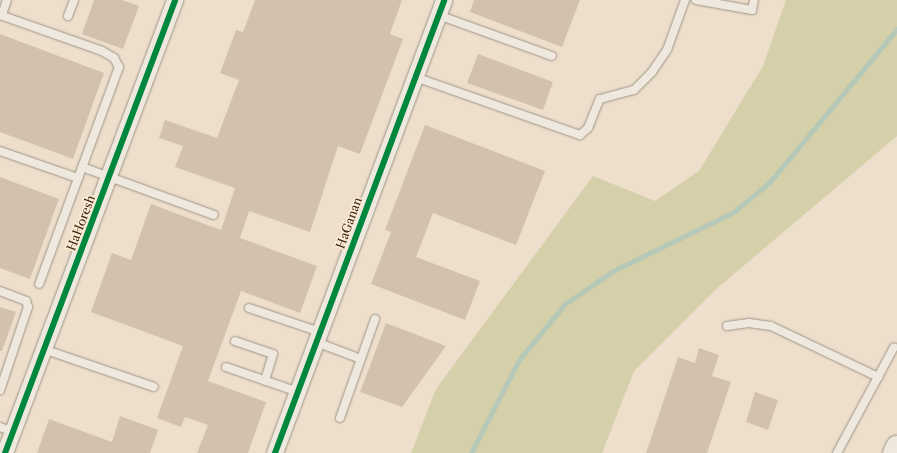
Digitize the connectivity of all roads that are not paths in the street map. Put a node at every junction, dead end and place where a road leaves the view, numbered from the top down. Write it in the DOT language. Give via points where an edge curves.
graph roads {
  1 [pos="7,0"];
  2 [pos="74,0"];
  3 [pos="175,0"];
  4 [pos="685,0"];
  5 [pos="696,0"];
  6 [pos="754,0"];
  7 [pos="441,7"];
  8 [pos="1,15"];
  9 [pos="68,16"];
  10 [pos="552,56"];
  11 [pos="415,77"];
  12 [pos="0,151"];
  13 [pos="82,167"];
  14 [pos="111,176"];
  15 [pos="78,178"];
  16 [pos="214,215"];
  17 [pos="39,284"];
  18 [pos="0,291"];
  19 [pos="249,308"];
  20 [pos="375,319"];
  21 [pos="726,326"];
  22 [pos="318,337"];
  23 [pos="235,341"];
  24 [pos="894,347"];
  25 [pos="44,349"];
  26 [pos="361,359"];
  27 [pos="226,367"];
  28 [pos="878,377"];
  29 [pos="265,381"];
  30 [pos="154,387"];
  31 [pos="0,390"];
  32 [pos="298,392"];
  33 [pos="340,418"];
  34 [pos="6,430"];
  35 [pos="897,447"];
  36 [pos="5,453"];
  37 [pos="275,453"];
  38 [pos="836,453"];
  39 [pos="894,453"];
  1 -- 8 [label="lane"];
  2 -- 9 [label="lane"];
  3 -- 14 [label="street, HaHoresh"];
  4 -- 11 [label="lane" via="667,50 652,72 634,90 600,99 588,128 580,135"];
  5 -- 6 [label="lane" via="752,10"];
  7 -- 10 [label="lane"];
  7 -- 11 [label="street, HaGanan"];
  8 -- 13 [label="lane" via="102,51 114,58 119,67"];
  11 -- 22 [label="street, HaGanan"];
  12 -- 15 [label="lane"];
  13 -- 14 [label="lane"];
  13 -- 15 [label="lane"];
  14 -- 16 [label="lane"];
  14 -- 25 [label="street, HaHoresh"];
  15 -- 17 [label="lane"];
  18 -- 31 [label="lane" via="26,301 28,307"];
  19 -- 22 [label="lane"];
  20 -- 26 [label="lane"];
  21 -- 28 [label="lane" via="749,323 771,326"];
  22 -- 26 [label="lane"];
  22 -- 32 [label="street, HaGanan"];
  23 -- 29 [label="lane" via="273,354"];
  24 -- 28 [label="lane"];
  25 -- 30 [label="lane"];
  25 -- 34 [label="street, HaHoresh"];
  26 -- 33 [label="lane"];
  27 -- 29 [label="lane"];
  28 -- 38 [label="lane"];
  29 -- 32 [label="lane"];
  32 -- 37 [label="street, HaGanan"];
  34 -- 36 [label="street, HaHoresh"];
  35 -- 39 [label="street"];
}
